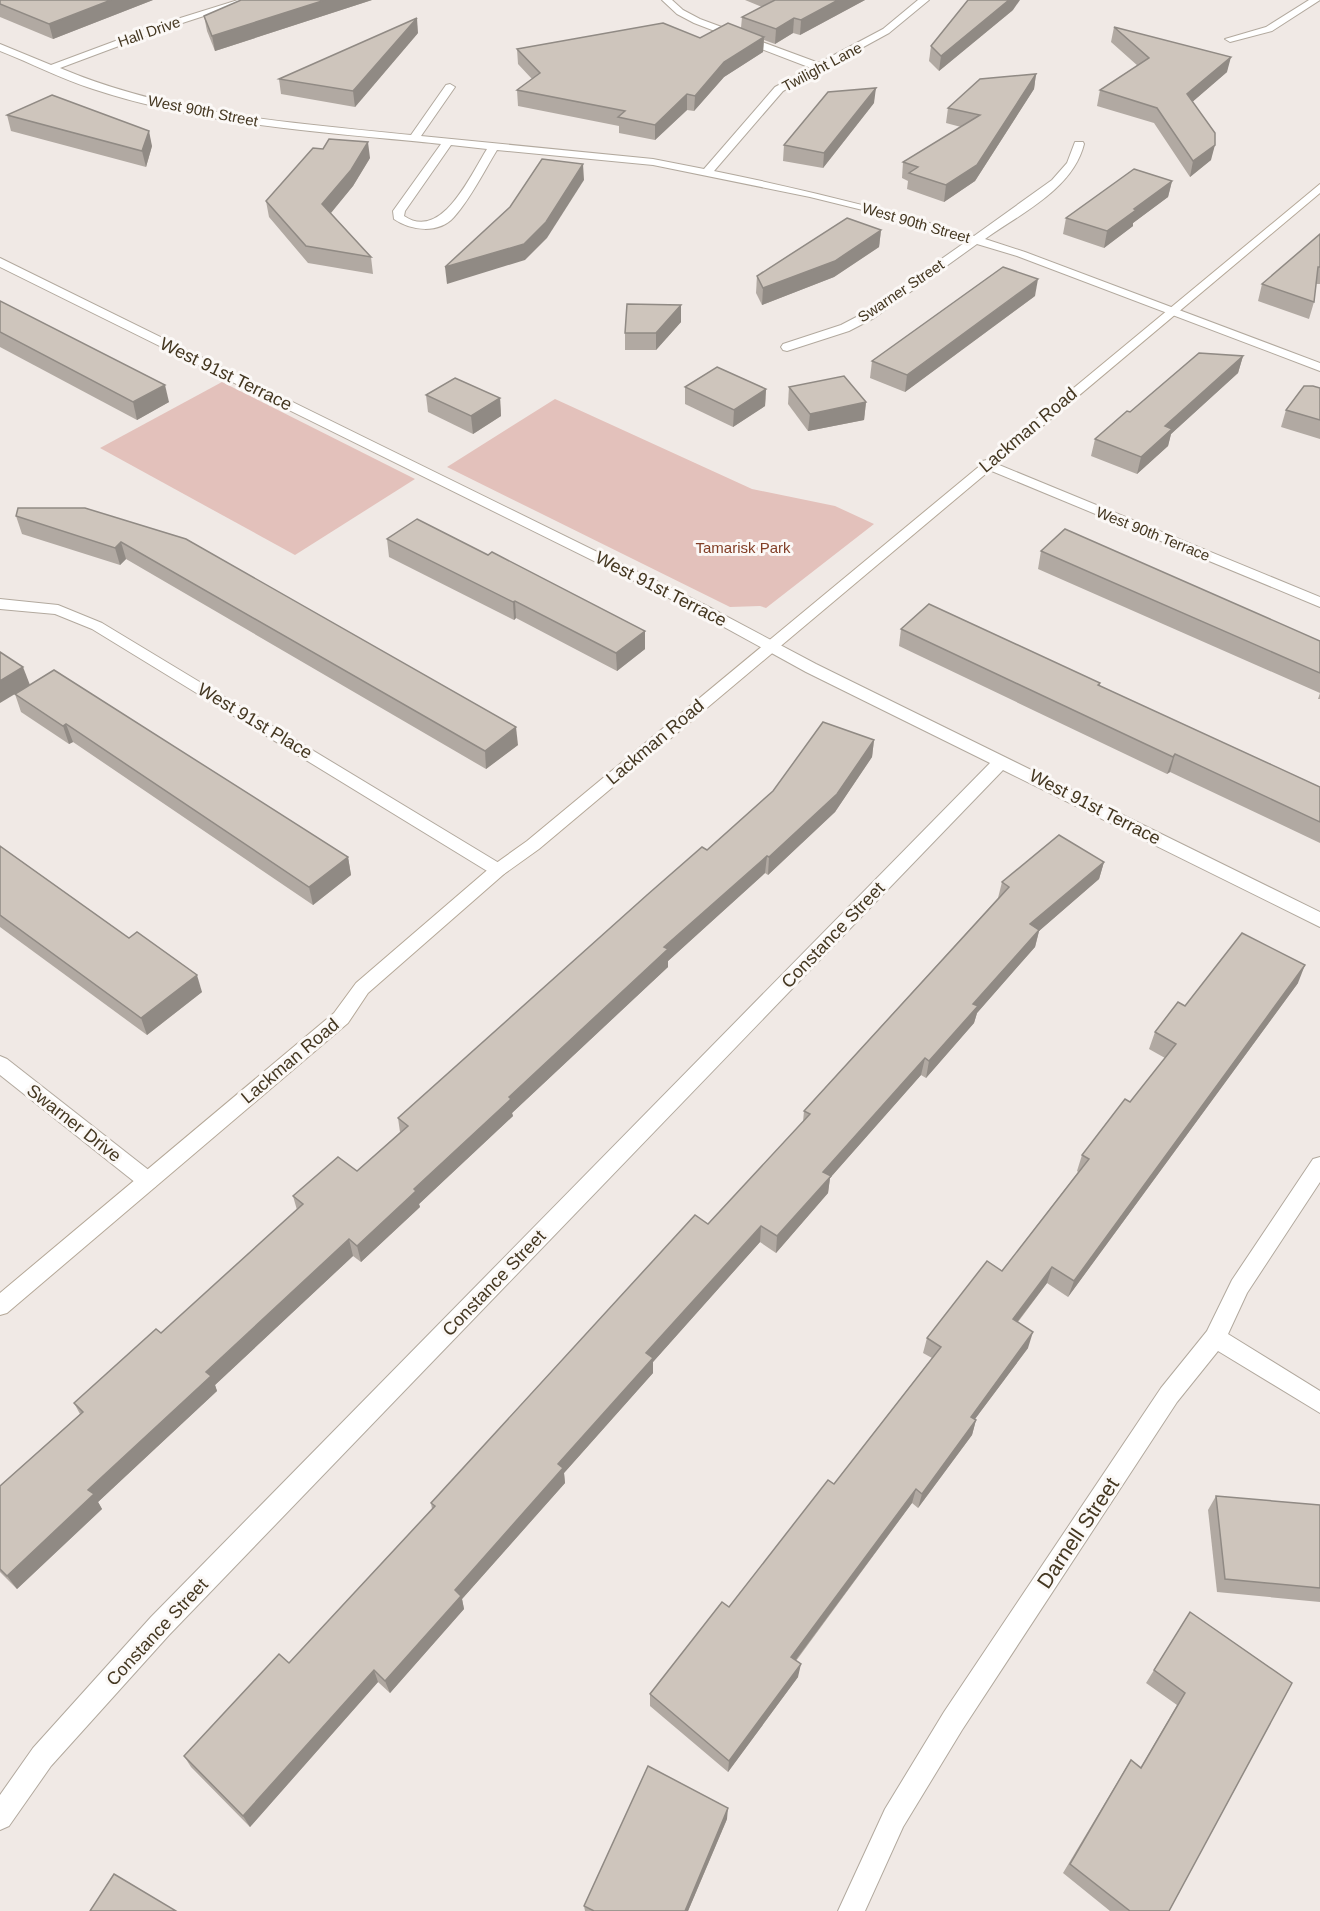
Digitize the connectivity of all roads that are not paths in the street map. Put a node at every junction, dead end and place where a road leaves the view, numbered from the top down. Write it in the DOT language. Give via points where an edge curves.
graph roads {
  1 [pos="248,0"];
  2 [pos="668,0"];
  3 [pos="924,0"];
  4 [pos="1315,0"];
  5 [pos="1230,39"];
  6 [pos="0,47"];
  7 [pos="819,67"];
  8 [pos="51,68"];
  9 [pos="450,87"];
  10 [pos="415,137"];
  11 [pos="448,141"];
  12 [pos="1079,144"];
  13 [pos="495,145"];
  14 [pos="707,173"];
  15 [pos="1319,189"];
  16 [pos="976,240"];
  17 [pos="0,262"];
  18 [pos="1169,312"];
  19 [pos="787,346"];
  20 [pos="1320,367"];
  21 [pos="987,464"];
  22 [pos="1320,602"];
  23 [pos="0,604"];
  24 [pos="771,645"];
  25 [pos="1002,761"];
  26 [pos="498,870"];
  27 [pos="1320,920"];
  28 [pos="0,1064"];
  29 [pos="1320,1165"];
  30 [pos="148,1181"];
  31 [pos="0,1306"];
  32 [pos="1215,1338"];
  33 [pos="1320,1403"];
  34 [pos="0,1817"];
  35 [pos="851,1911"];
  1 -- 8 [label="street, Hall Drive"];
  2 -- 7 [label="street" via="697,21"];
  3 -- 7 [label="street, Twilight Lane" via="886,31"];
  4 -- 5 [label="street" via="1276,26"];
  6 -- 8 [label="street, West 90th Street"];
  7 -- 14 [label="street, Twilight Lane" via="779,89"];
  8 -- 10 [label="street, West 90th Street" via="96,87 193,112"];
  9 -- 10 [label="street"];
  10 -- 11 [label="street, West 90th Street"];
  11 -- 13 [label="street, West 90th Street"];
  11 -- 13 [label="street" via="399,211 400,221 432,225 450,216"];
  12 -- 16 [label="street, Swarner Street" via="1076,158 1065,175"];
  13 -- 14 [label="street, West 90th Street" via="653,162"];
  14 -- 16 [label="street, West 90th Street" via="891,214"];
  15 -- 18 [label="street, Lackman Road"];
  16 -- 18 [label="street, West 90th Street"];
  16 -- 19 [label="street, Swarner Street" via="870,315 845,328"];
  17 -- 24 [label="street, West 91st Terrace"];
  18 -- 20 [label="street, West 90th Street"];
  18 -- 21 [label="street, Lackman Road"];
  21 -- 22 [label="street, West 90th Terrace"];
  21 -- 24 [label="street, Lackman Road"];
  23 -- 26 [label="street, West 91st Place" via="58,610 97,626"];
  24 -- 25 [label="street, West 91st Terrace"];
  24 -- 26 [label="street, Lackman Road"];
  25 -- 27 [label="street, West 91st Terrace"];
  25 -- 34 [label="street, Constance Street" via="160,1626 42,1757"];
  26 -- 30 [label="street, Lackman Road" via="362,988 341,1018"];
  28 -- 30 [label="street, Swarner Drive"];
  29 -- 32 [label="street, Darnell Street" via="1239,1287"];
  30 -- 31 [label="street, Lackman Road"];
  32 -- 33 [label="street"];
  32 -- 35 [label="street, Darnell Street" via="1169,1395 953,1721 894,1818"];
}
